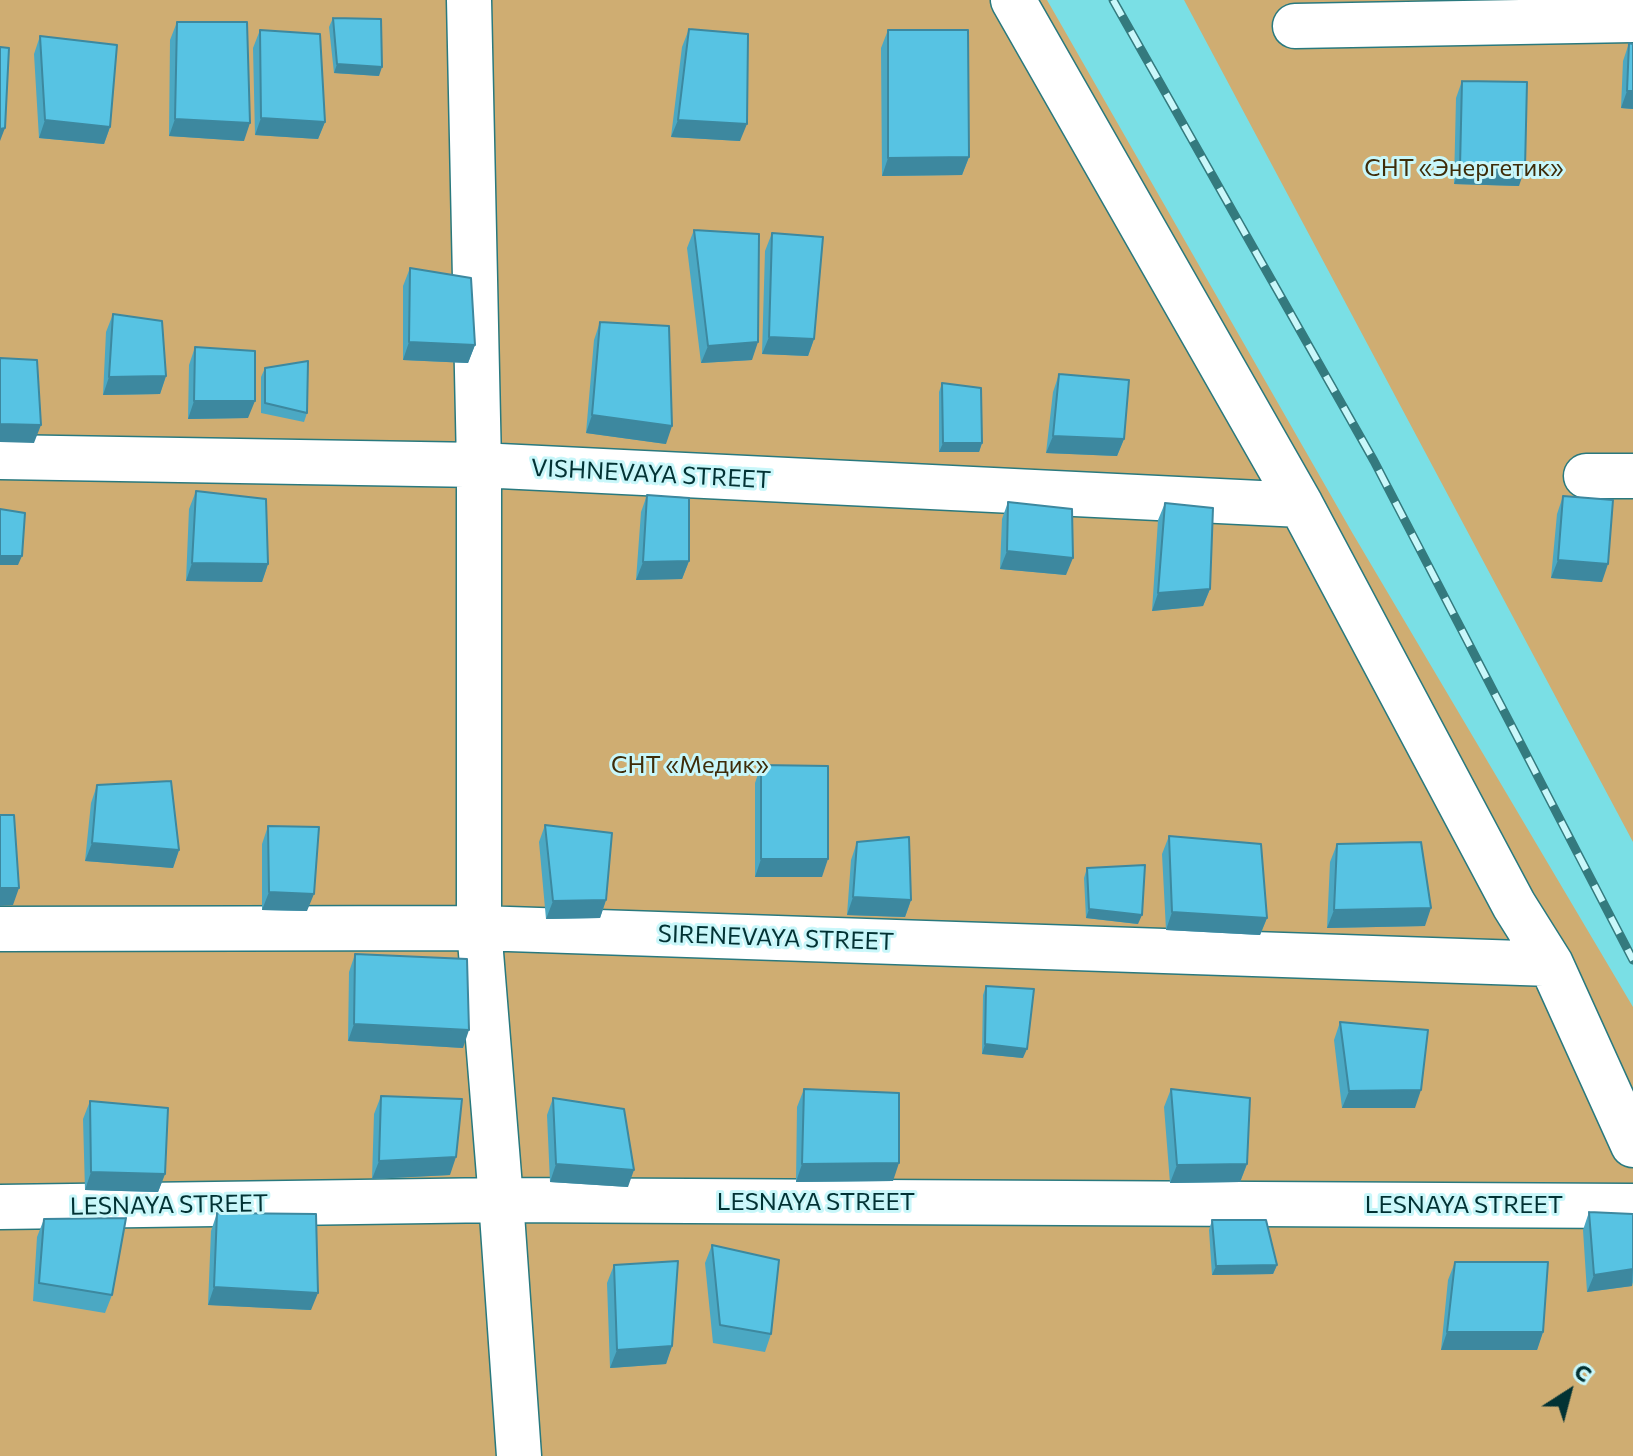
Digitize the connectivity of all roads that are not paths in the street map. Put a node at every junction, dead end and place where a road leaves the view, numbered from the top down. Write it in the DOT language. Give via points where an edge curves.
graph roads {
  1 [pos="469,0"];
  2 [pos="1013,0"];
  3 [pos="1633,20"];
  4 [pos="1295,26"];
  5 [pos="0,457"];
  6 [pos="479,465"];
  7 [pos="1586,476"];
  8 [pos="1633,476"];
  9 [pos="1301,505"];
  10 [pos="479,928"];
  11 [pos="0,929"];
  12 [pos="1551,964"];
  13 [pos="1633,1145"];
  14 [pos="501,1200"];
  15 [pos="1633,1206"];
  16 [pos="0,1207"];
  17 [pos="519,1456"];
  1 -- 6 [label="street"];
  2 -- 9 [label="street"];
  3 -- 4 [label="street"];
  5 -- 6 [label="street, VISHNEVAYA STREET"];
  6 -- 9 [label="street, VISHNEVAYA STREET"];
  6 -- 10 [label="street"];
  7 -- 8 [label="street"];
  9 -- 12 [label="street" via="1514,905"];
  10 -- 11 [label="street, SIRENEVAYA STREET"];
  10 -- 12 [label="street, SIRENEVAYA STREET"];
  10 -- 14 [label="street"];
  12 -- 13 [label="street"];
  14 -- 15 [label="street, LESNAYA STREET"];
  14 -- 16 [label="street, LESNAYA STREET"];
  14 -- 17 [label="street"];
}
